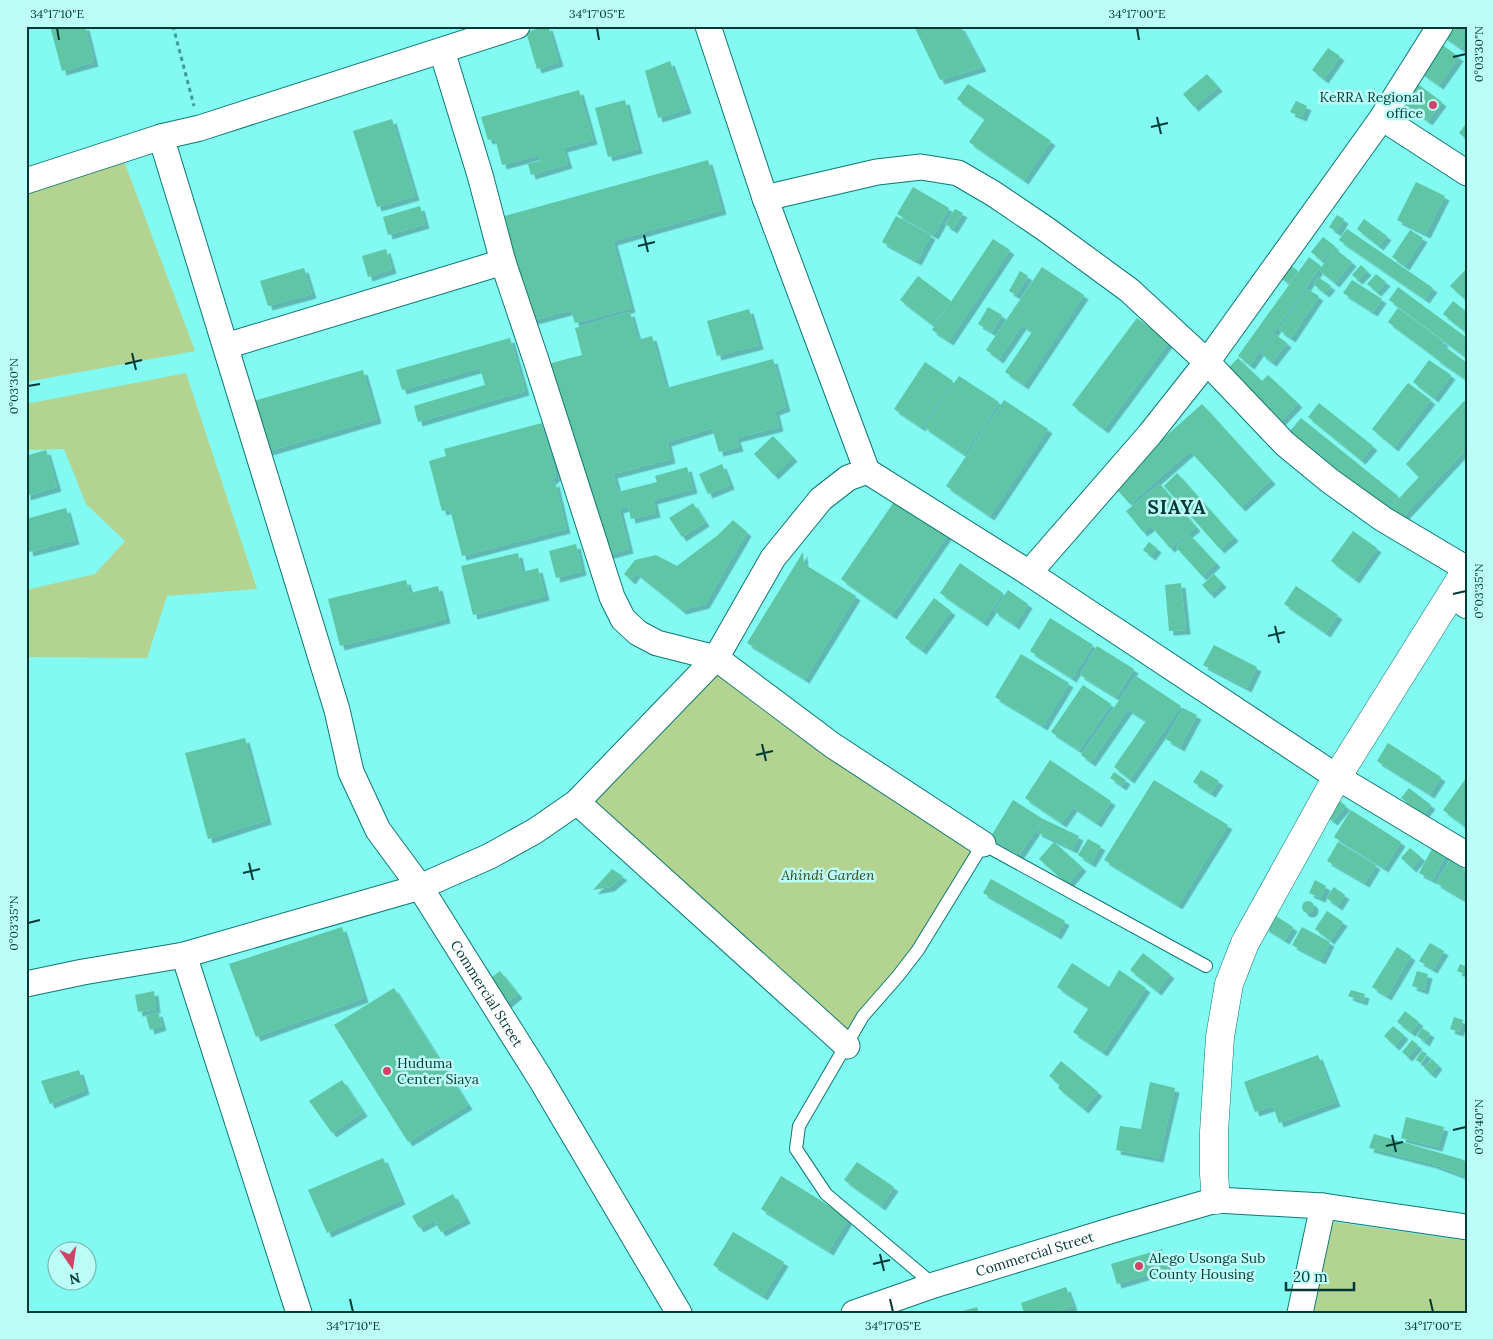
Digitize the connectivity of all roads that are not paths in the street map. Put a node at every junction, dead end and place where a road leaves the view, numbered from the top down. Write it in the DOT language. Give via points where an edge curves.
graph roads {
  1 [pos="517,26"];
  2 [pos="708,26"];
  3 [pos="1440,26"];
  4 [pos="442,51"];
  5 [pos="1382,118"];
  6 [pos="161,137"];
  7 [pos="1467,173"];
  8 [pos="26,181"];
  9 [pos="765,198"];
  10 [pos="503,262"];
  11 [pos="226,346"];
  12 [pos="1207,362"];
  13 [pos="867,471"];
  14 [pos="1467,569"];
  15 [pos="1030,573"];
  16 [pos="1459,601"];
  17 [pos="716,658"];
  18 [pos="1337,777"];
  19 [pos="577,802"];
  20 [pos="983,844"];
  21 [pos="1464,848"];
  22 [pos="420,887"];
  23 [pos="184,955"];
  24 [pos="1206,966"];
  25 [pos="26,984"];
  26 [pos="847,1046"];
  27 [pos="1216,1200"];
  28 [pos="1323,1206"];
  29 [pos="1467,1227"];
  30 [pos="934,1285"];
  31 [pos="299,1313"];
  32 [pos="679,1313"];
  33 [pos="854,1313"];
  34 [pos="1300,1313"];
  1 -- 4 [label="street"];
  2 -- 9 [label="street"];
  3 -- 5 [label="street"];
  4 -- 6 [label="street" via="200,128"];
  4 -- 10 [label="street"];
  5 -- 7 [label="street"];
  5 -- 12 [label="street"];
  6 -- 8 [label="street"];
  6 -- 11 [label="street, Commercial Street"];
  9 -- 12 [label="street" via="877,172 921,167 958,173 994,194 1129,290"];
  9 -- 13 [label="street"];
  10 -- 11 [label="street"];
  10 -- 17 [label="street" via="612,597 623,619 657,644"];
  11 -- 22 [label="street, Commercial Street" via="337,710 351,772 378,830"];
  12 -- 14 [label="street" via="1285,444 1330,481 1383,519"];
  12 -- 15 [label="street" via="1155,428"];
  13 -- 15 [label="street"];
  13 -- 17 [label="street" via="848,478 821,499 773,558"];
  14 -- 16 [label="main road"];
  15 -- 18 [label="street"];
  16 -- 18 [label="main road"];
  17 -- 19 [label="street"];
  17 -- 20 [label="street" via="832,746"];
  18 -- 21 [label="street"];
  18 -- 27 [label="main road" via="1245,943 1229,984 1220,1037 1217,1083"];
  19 -- 22 [label="street" via="490,856"];
  19 -- 26 [label="street"];
  20 -- 24 [label="lane"];
  20 -- 26 [label="lane" via="918,950 863,1016"];
  22 -- 23 [label="street"];
  22 -- 32 [label="street, Commercial Street" via="540,1078"];
  23 -- 25 [label="street"];
  23 -- 31 [label="street"];
  26 -- 30 [label="lane" via="799,1126 796,1149 826,1194"];
  27 -- 28 [label="street, Commercial Street"];
  27 -- 30 [label="street, Commercial Street"];
  28 -- 29 [label="street, Commercial Street"];
  28 -- 34 [label="street"];
  30 -- 33 [label="street, Commercial Street"];
}
